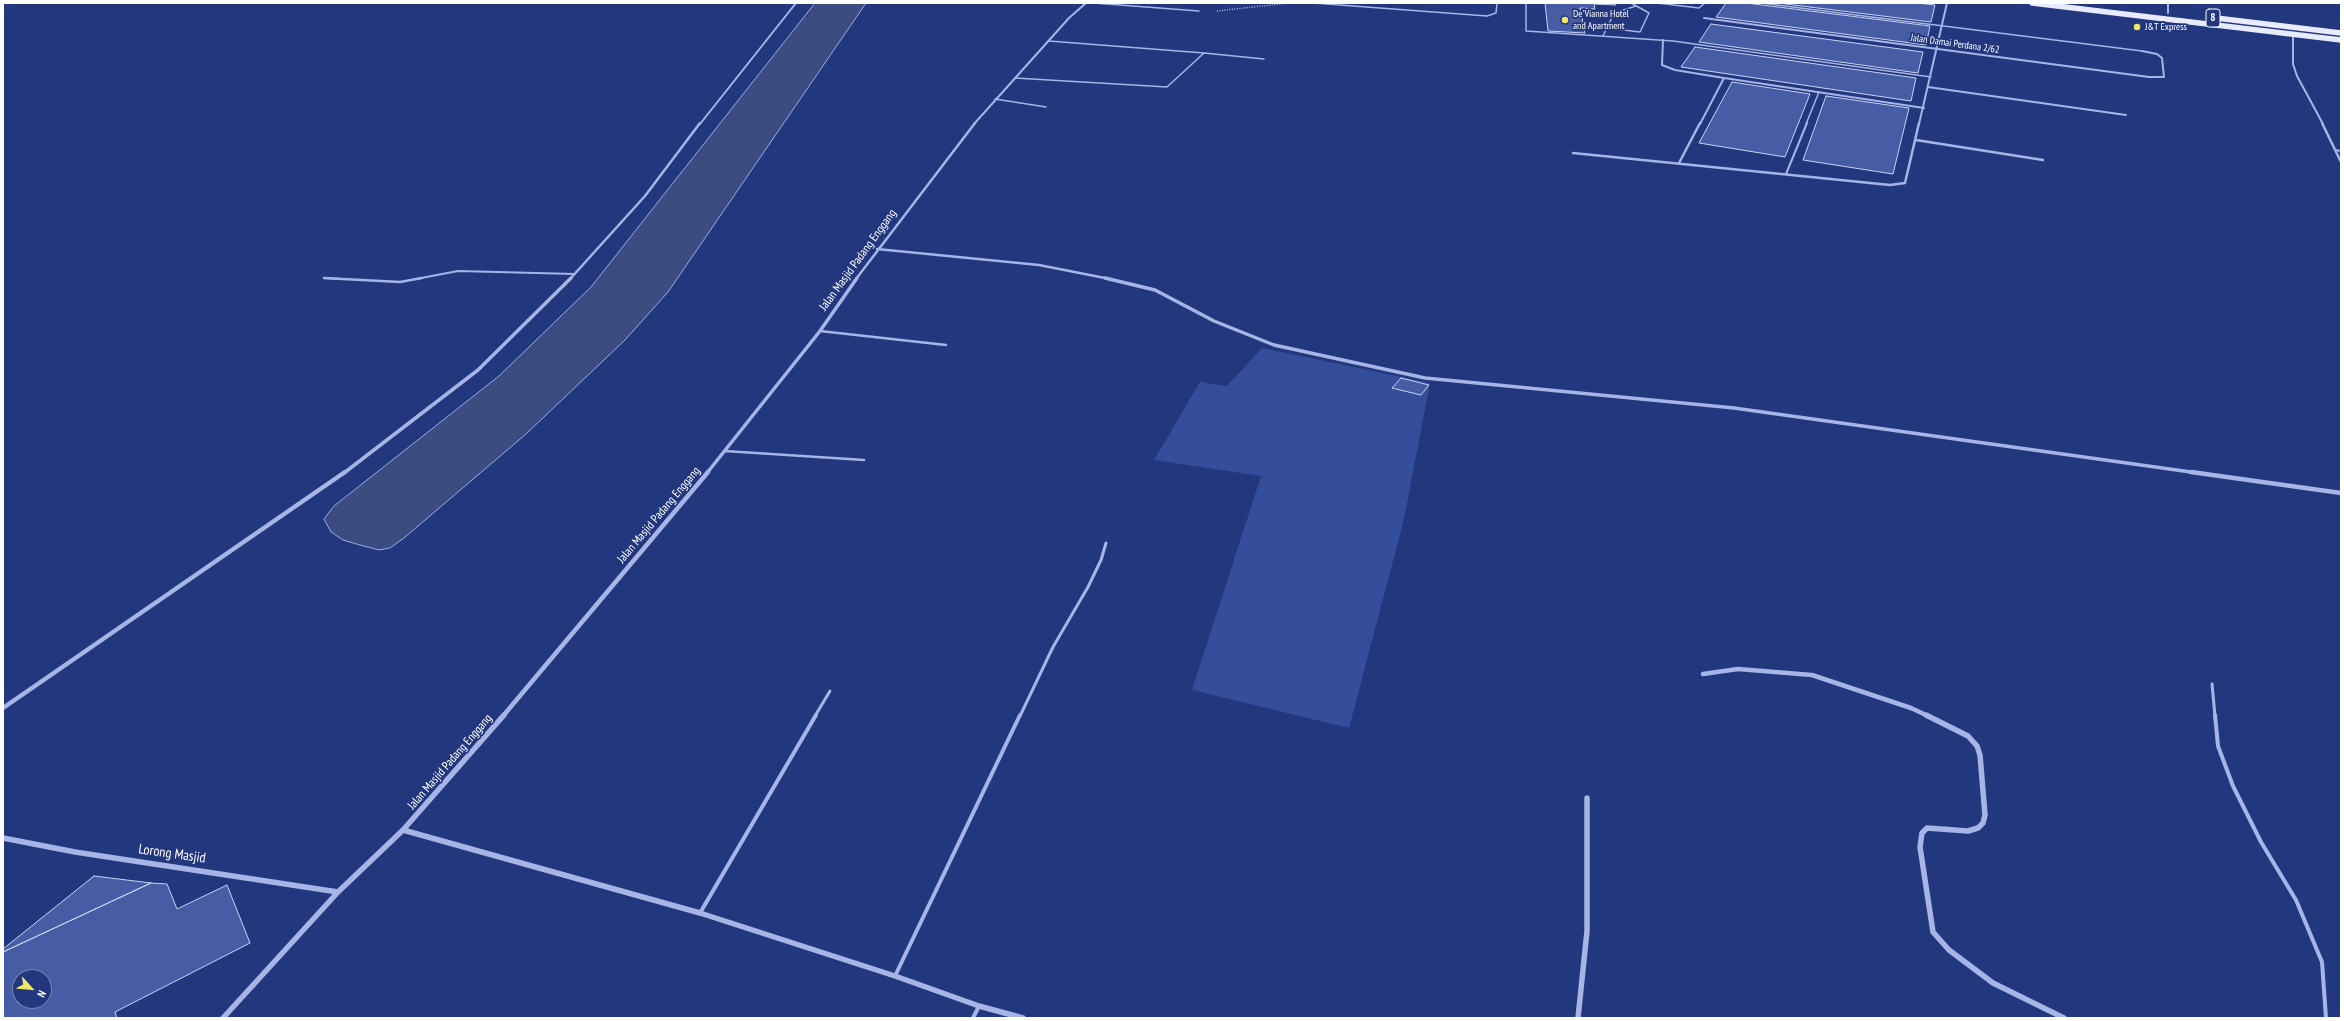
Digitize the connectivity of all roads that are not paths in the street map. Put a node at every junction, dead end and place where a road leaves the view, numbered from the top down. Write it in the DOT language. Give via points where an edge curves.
graph roads {
  1 [pos="796,3"];
  2 [pos="1086,3"];
  3 [pos="1093,3"];
  4 [pos="1313,3"];
  5 [pos="1497,3"];
  6 [pos="1526,3"];
  7 [pos="1630,3"];
  8 [pos="1657,3"];
  9 [pos="1705,3"];
  10 [pos="1761,3"];
  11 [pos="1947,3"];
  12 [pos="2032,3"];
  13 [pos="2085,3"];
  14 [pos="2168,3"];
  15 [pos="1636,6"];
  16 [pos="1199,12"];
  17 [pos="2168,13"];
  18 [pos="2199,16"];
  19 [pos="2206,17"];
  20 [pos="1704,18"];
  21 [pos="1942,26"];
  22 [pos="1607,28"];
  23 [pos="2341,33"];
  24 [pos="2293,34"];
  25 [pos="1602,36"];
  26 [pos="1663,40"];
  27 [pos="2341,40"];
  28 [pos="1049,41"];
  29 [pos="1936,49"];
  30 [pos="2142,51"];
  31 [pos="1204,53"];
  32 [pos="1264,59"];
  33 [pos="1930,77"];
  34 [pos="1015,78"];
  35 [pos="1724,78"];
  36 [pos="1928,86"];
  37 [pos="1819,92"];
  38 [pos="995,99"];
  39 [pos="1046,107"];
  40 [pos="1924,108"];
  41 [pos="2126,115"];
  42 [pos="1916,140"];
  43 [pos="2335,150"];
  44 [pos="2341,151"];
  45 [pos="1573,153"];
  46 [pos="2043,160"];
  47 [pos="2341,162"];
  48 [pos="1679,163"];
  49 [pos="1786,174"];
  50 [pos="878,249"];
  51 [pos="575,274"];
  52 [pos="324,278"];
  53 [pos="820,330"];
  54 [pos="946,345"];
  55 [pos="725,451"];
  56 [pos="864,460"];
  57 [pos="2341,493"];
  58 [pos="1106,543"];
  59 [pos="1703,674"];
  60 [pos="2212,684"];
  61 [pos="830,691"];
  62 [pos="3,708"];
  63 [pos="1587,798"];
  64 [pos="403,830"];
  65 [pos="3,838"];
  66 [pos="338,892"];
  67 [pos="700,913"];
  68 [pos="895,976"];
  69 [pos="979,1006"];
  70 [pos="223,1018"];
  71 [pos="973,1018"];
  72 [pos="1023,1018"];
  73 [pos="1578,1018"];
  74 [pos="2064,1018"];
  75 [pos="2326,1018"];
  1 -- 51 [label="street" via="645,196"];
  2 -- 28 [label="street, Jalan Masjid Padang Enggang"];
  3 -- 16 [label="lane"];
  4 -- 5 [label="lane" via="1487,16 1496,13"];
  6 -- 25 [label="lane" via="1526,31"];
  7 -- 15 [label="lane"];
  8 -- 9 [label="lane" via="1699,8"];
  10 -- 21 [label="lane"];
  11 -- 21 [label="street"];
  12 -- 24 [label="main road, 8"];
  13 -- 17 [label="main road, 8"];
  14 -- 17 [label="street"];
  15 -- 22 [label="lane" via="1614,13"];
  15 -- 22 [label="lane" via="1649,13 1640,32"];
  17 -- 18 [label="main road, 8"];
  19 -- 23 [label="main road, 8"];
  20 -- 29 [label="street, Jalan Damai Perdana 2/62"];
  21 -- 29 [label="street"];
  21 -- 30 [label="lane"];
  22 -- 25 [label="lane"];
  24 -- 27 [label="main road, 8"];
  24 -- 43 [label="street" via="2293,64 2297,76"];
  25 -- 26 [label="lane"];
  26 -- 33 [label="lane"];
  26 -- 35 [label="street" via="1662,65 1675,70"];
  28 -- 31 [label="lane"];
  28 -- 34 [label="street, Jalan Masjid Padang Enggang"];
  29 -- 30 [label="street, Jalan Damai Perdana 2/62" via="2164,77 2162,58 2157,54"];
  29 -- 33 [label="street"];
  31 -- 32 [label="lane"];
  31 -- 34 [label="lane" via="1167,87"];
  33 -- 36 [label="street"];
  34 -- 38 [label="street, Jalan Masjid Padang Enggang"];
  35 -- 37 [label="street"];
  35 -- 48 [label="street"];
  36 -- 40 [label="street"];
  36 -- 41 [label="street"];
  37 -- 40 [label="street"];
  37 -- 49 [label="lane"];
  38 -- 39 [label="lane"];
  38 -- 50 [label="street, Jalan Masjid Padang Enggang" via="956,145"];
  40 -- 42 [label="street"];
  42 -- 46 [label="street"];
  42 -- 49 [label="street" via="1907,181 1902,184"];
  43 -- 44 [label="lane"];
  43 -- 47 [label="street"];
  45 -- 48 [label="street"];
  48 -- 49 [label="street"];
  50 -- 53 [label="street, Jalan Masjid Padang Enggang"];
  50 -- 57 [label="street" via="1039,265 1136,284 1155,290 1214,321 1274,345 1425,378 1734,408"];
  51 -- 52 [label="lane" via="458,272 400,282"];
  51 -- 62 [label="street" via="478,370 354,466"];
  53 -- 54 [label="lane"];
  53 -- 55 [label="street, Jalan Masjid Padang Enggang"];
  55 -- 56 [label="lane"];
  55 -- 64 [label="street, Jalan Masjid Padang Enggang" via="572,637"];
  58 -- 68 [label="lane" via="1088,587 1053,647"];
  59 -- 74 [label="street" via="1738,669 1812,675 1911,708 1968,736 1980,755 1985,815 1978,828 1968,831 1927,828 1920,838 1933,932 1948,950 1993,983"];
  60 -- 75 [label="lane" via="2218,746 2233,786 2261,842 2296,900 2322,962"];
  61 -- 67 [label="lane"];
  63 -- 73 [label="street" via="1587,931"];
  64 -- 66 [label="street, Jalan Masjid Padang Enggang"];
  64 -- 67 [label="street"];
  65 -- 66 [label="street, Lorong Masjid" via="75,852"];
  66 -- 70 [label="street, Jalan Masjid Padang Enggang"];
  67 -- 68 [label="street"];
  68 -- 69 [label="street"];
  69 -- 71 [label="lane"];
  69 -- 72 [label="street"];
}
